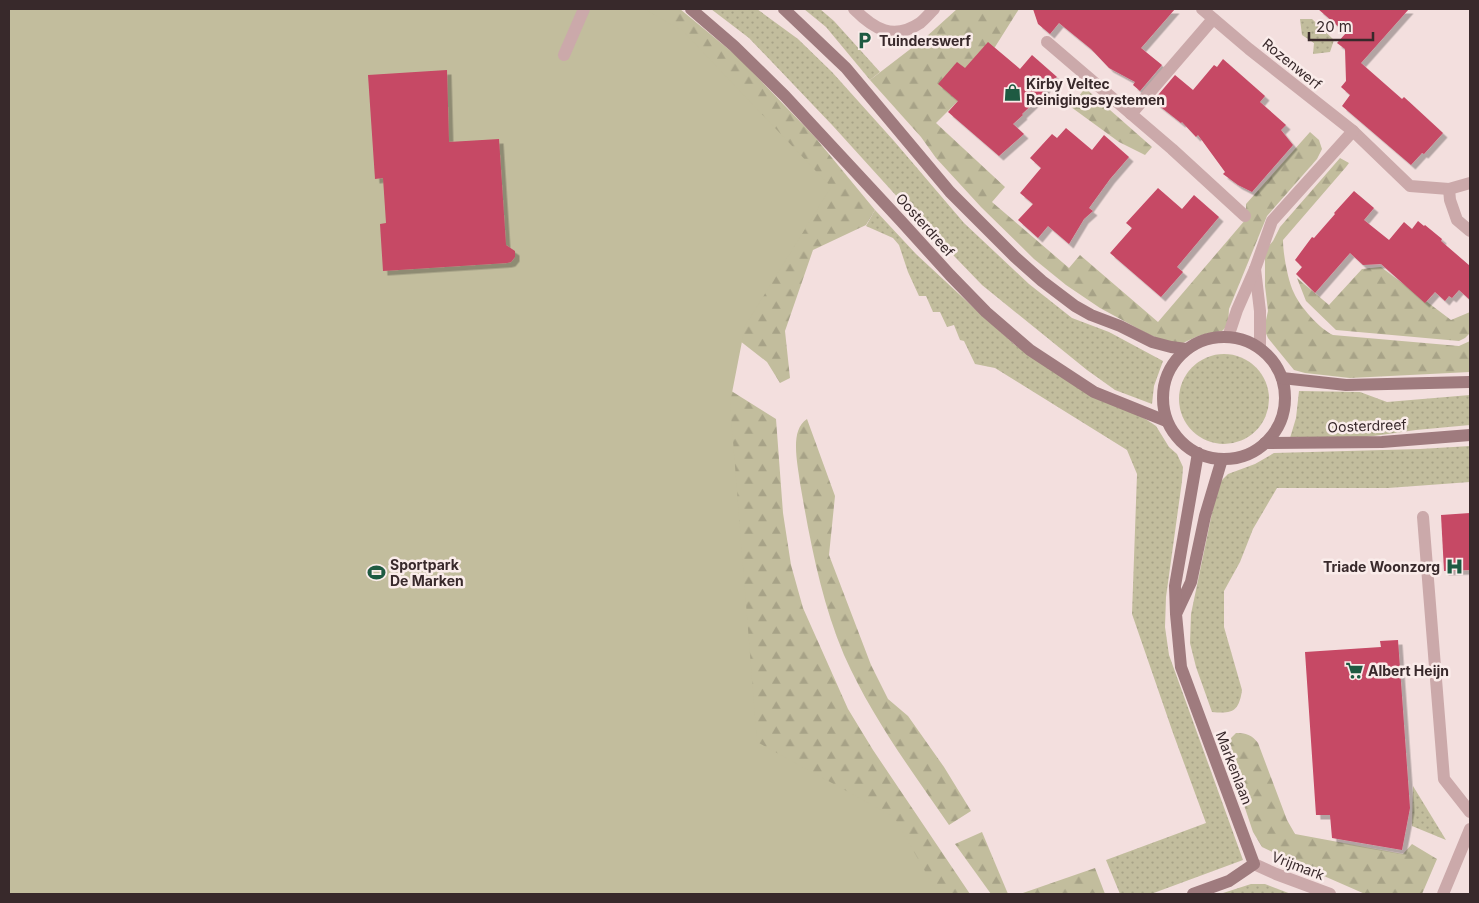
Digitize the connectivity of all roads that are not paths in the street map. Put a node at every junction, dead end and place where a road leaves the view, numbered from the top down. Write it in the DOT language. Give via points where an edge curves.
graph roads {
  1 [pos="691,9"];
  2 [pos="784,9"];
  3 [pos="854,9"];
  4 [pos="934,9"];
  5 [pos="1202,9"];
  6 [pos="585,10"];
  7 [pos="1213,19"];
  8 [pos="1047,42"];
  9 [pos="564,55"];
  10 [pos="1130,114"];
  11 [pos="1353,131"];
  12 [pos="1470,183"];
  13 [pos="1449,189"];
  14 [pos="1245,216"];
  15 [pos="1470,231"];
  16 [pos="1255,269"];
  17 [pos="1228,337"];
  18 [pos="1260,348"];
  19 [pos="1186,349"];
  20 [pos="1282,378"];
  21 [pos="1470,382"];
  22 [pos="1166,421"];
  23 [pos="1470,435"];
  24 [pos="1265,443"];
  25 [pos="1198,454"];
  26 [pos="1222,459"];
  27 [pos="1423,517"];
  28 [pos="1176,614"];
  29 [pos="1470,812"];
  30 [pos="1470,828"];
  31 [pos="1254,864"];
  32 [pos="1192,894"];
  33 [pos="1330,894"];
  34 [pos="1443,894"];
  1 -- 22 [label="main road, Oosterdreef" via="785,96 986,312 1030,350 1094,392"];
  2 -- 19 [label="main road" via="846,68 950,192 1042,282 1091,314 1152,342"];
  3 -- 4 [label="street" via="888,32 903,31 920,23"];
  5 -- 7 [label="street, Rozenwerf"];
  6 -- 9 [label="street"];
  7 -- 10 [label="street"];
  7 -- 11 [label="street, Rozenwerf"];
  8 -- 10 [label="street"];
  10 -- 14 [label="street"];
  11 -- 13 [label="street, Rozenwerf" via="1410,186"];
  11 -- 16 [label="street" via="1272,221"];
  12 -- 13 [label="street, Rozenwerf"];
  13 -- 15 [label="street" via="1458,220"];
  16 -- 17 [label="street"];
  16 -- 18 [label="street"];
  17 -- 18 [label="main road" via="1239,338"];
  17 -- 19 [label="main road" via="1206,339"];
  18 -- 20 [label="main road"];
  19 -- 22 [label="main road" via="1176,358 1164,382 1162,395"];
  20 -- 21 [label="main road" via="1346,385"];
  20 -- 24 [label="main road" via="1283,413"];
  22 -- 25 [label="main road" via="1179,440"];
  23 -- 24 [label="main road, Oosterdreef" via="1382,442"];
  24 -- 26 [label="main road" via="1250,454"];
  25 -- 26 [label="main road"];
  25 -- 28 [label="main road, Markenlaan" via="1175,586"];
  26 -- 28 [label="main road" via="1205,516 1191,582"];
  27 -- 29 [label="street" via="1444,779"];
  28 -- 31 [label="main road, Markenlaan" via="1181,667"];
  30 -- 34 [label="street"];
  31 -- 32 [label="main road" via="1229,881"];
  31 -- 33 [label="street, Vrijmark"];
}
